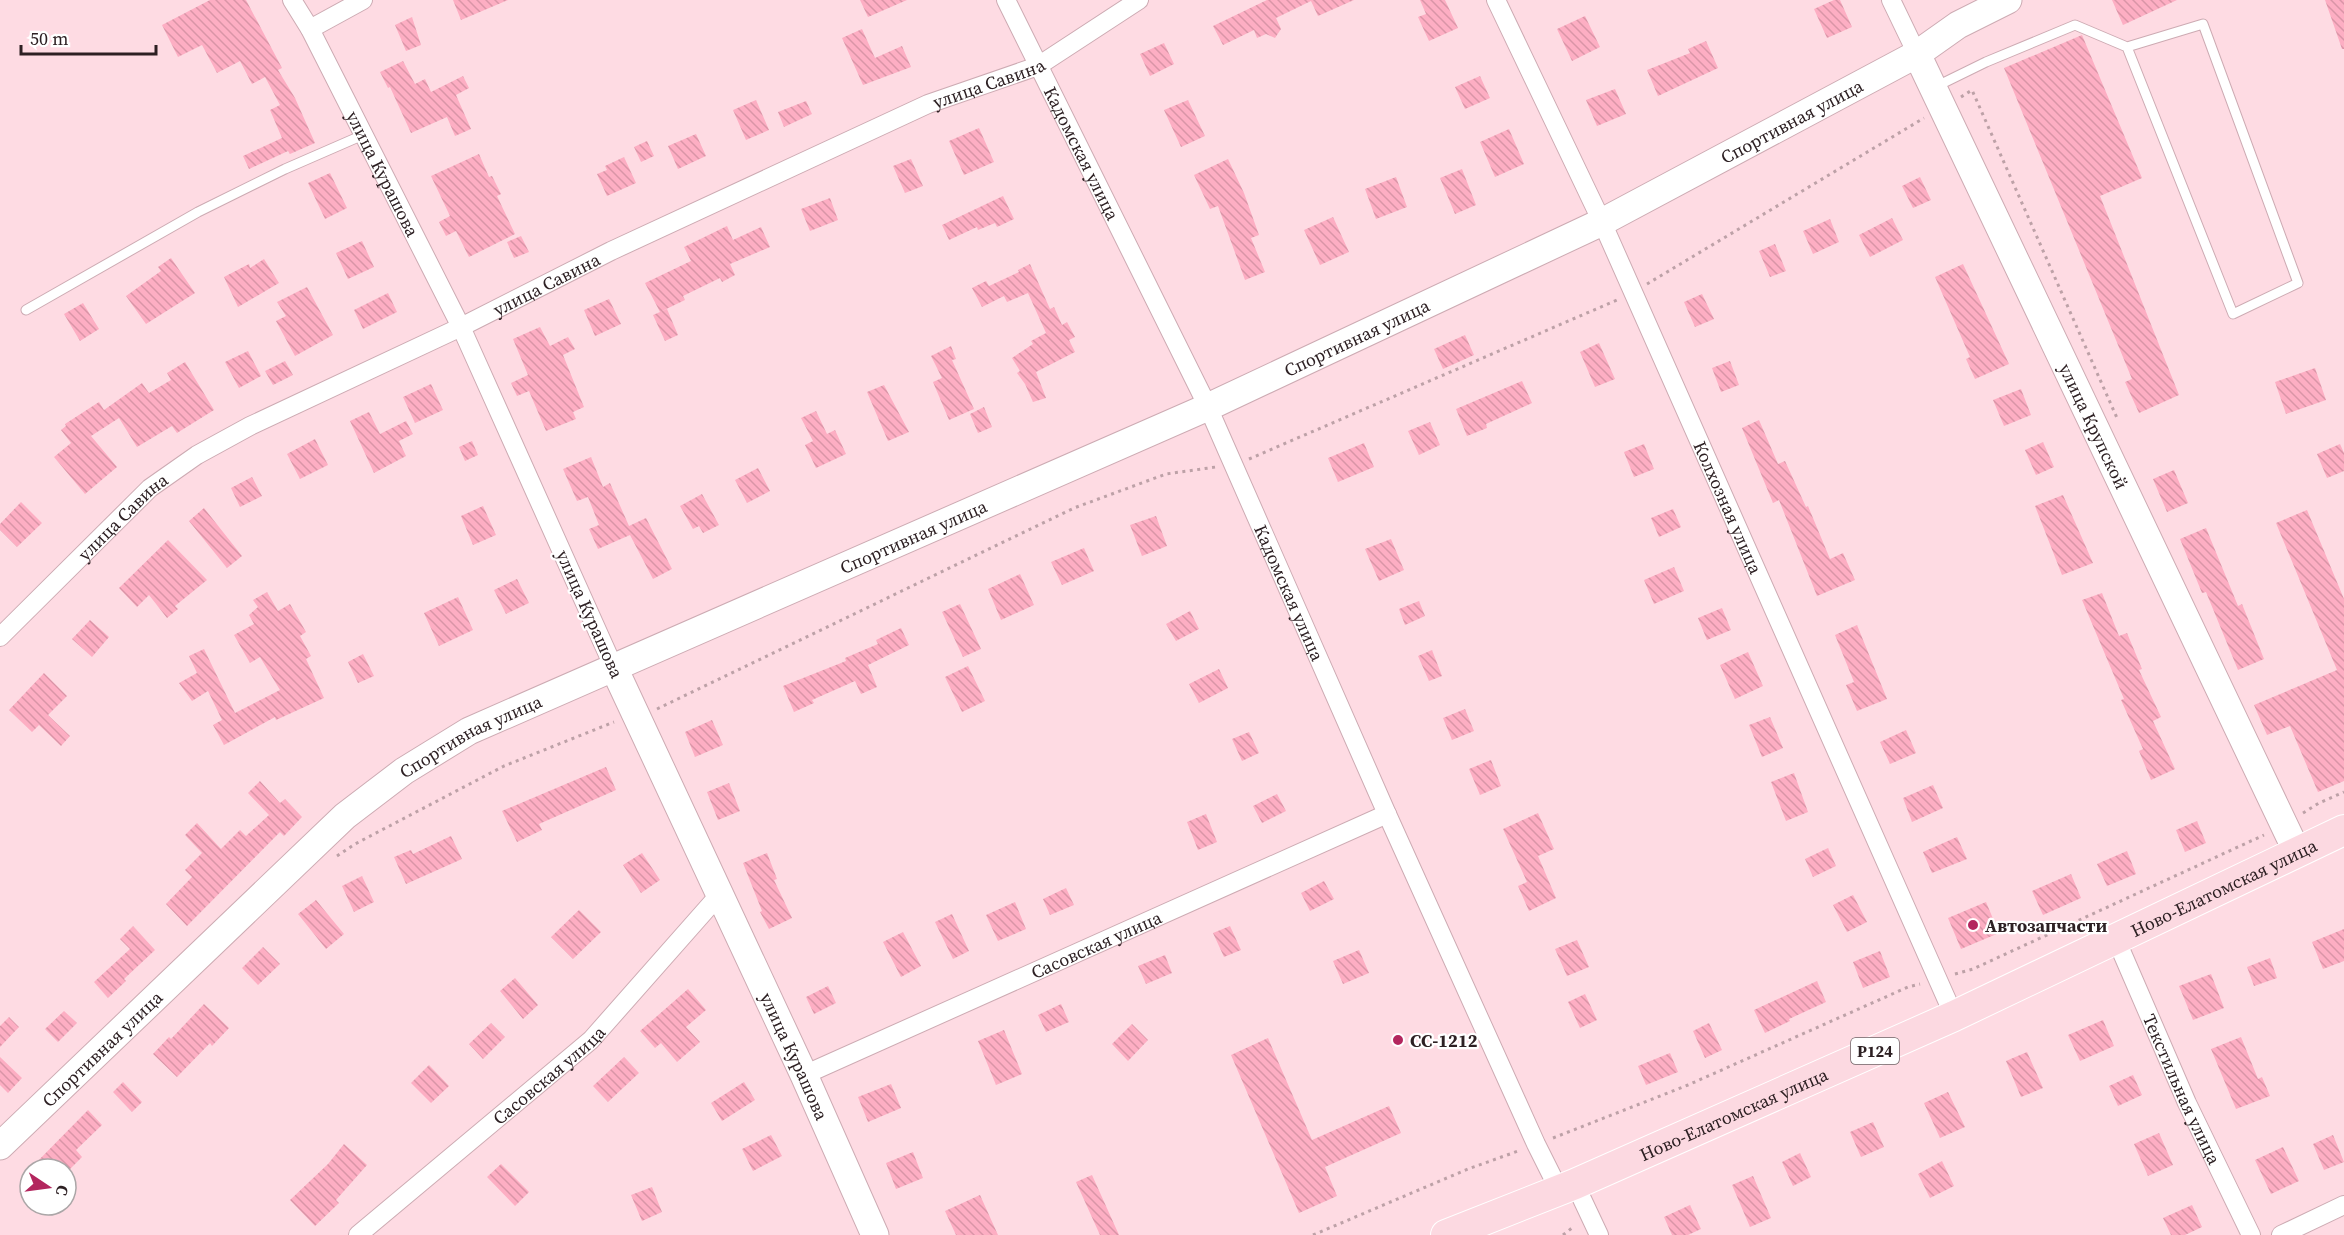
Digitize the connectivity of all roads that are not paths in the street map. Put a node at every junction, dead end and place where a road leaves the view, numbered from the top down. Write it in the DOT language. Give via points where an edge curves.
graph roads {
  1 [pos="292,0"];
  2 [pos="363,0"];
  3 [pos="1006,0"];
  4 [pos="1139,0"];
  5 [pos="1496,0"];
  6 [pos="1892,0"];
  7 [pos="2008,0"];
  8 [pos="310,29"];
  9 [pos="2127,47"];
  10 [pos="1917,54"];
  11 [pos="1038,66"];
  12 [pos="1933,88"];
  13 [pos="363,135"];
  14 [pos="1602,222"];
  15 [pos="26,310"];
  16 [pos="461,327"];
  17 [pos="1208,407"];
  18 [pos="0,636"];
  19 [pos="614,668"];
  20 [pos="1387,814"];
  21 [pos="2344,830"];
  22 [pos="2291,839"];
  23 [pos="719,895"];
  24 [pos="2116,939"];
  25 [pos="1954,1016"];
  26 [pos="804,1075"];
  27 [pos="0,1146"];
  28 [pos="1567,1187"];
  29 [pos="2344,1205"];
  30 [pos="358,1235"];
  31 [pos="875,1235"];
  32 [pos="1446,1235"];
  33 [pos="1599,1235"];
  34 [pos="2251,1235"];
  35 [pos="2281,1235"];
  1 -- 8 [label="street, улица Курашова"];
  2 -- 8 [label="street"];
  3 -- 11 [label="street, Кадомская улица"];
  4 -- 11 [label="street, улица Савина"];
  5 -- 14 [label="street, Колхозная улица"];
  6 -- 10 [label="street, улица Крупской"];
  7 -- 10 [label="street, Спортивная улица" via="1958,25"];
  8 -- 13 [label="street, улица Курашова"];
  9 -- 9 [label="lane" via="2233,314 2298,283 2203,24"];
  9 -- 12 [label="lane" via="2075,25"];
  10 -- 12 [label="street, улица Крупской"];
  10 -- 14 [label="street, Спортивная улица"];
  11 -- 16 [label="street, улица Савина" via="928,104 611,251"];
  11 -- 17 [label="street, Кадомская улица"];
  12 -- 22 [label="street, улица Крупской"];
  13 -- 15 [label="lane" via="198,212"];
  13 -- 16 [label="street, улица Курашова"];
  14 -- 17 [label="street, Спортивная улица"];
  14 -- 25 [label="street, Колхозная улица"];
  16 -- 18 [label="street, улица Савина" via="197,455 150,488"];
  16 -- 19 [label="street, улица Курашова"];
  17 -- 19 [label="street, Спортивная улица"];
  17 -- 20 [label="street, Кадомская улица"];
  19 -- 23 [label="street, улица Курашова"];
  19 -- 27 [label="street, Спортивная улица" via="469,731 404,771 345,816"];
  20 -- 26 [label="street, Сасовская улица"];
  20 -- 28 [label="street, Кадомская улица" via="1536,1144"];
  21 -- 22 [label="main road, Ново-Елатомская улица / Р124"];
  22 -- 24 [label="main road, Ново-Елатомская улица / Р124"];
  23 -- 26 [label="street, улица Курашова"];
  23 -- 30 [label="street, Сасовская улица" via="591,1040"];
  24 -- 25 [label="main road, Ново-Елатомская улица / Р124"];
  24 -- 34 [label="street, Текстильная улица" via="2187,1103"];
  25 -- 28 [label="main road, Ново-Елатомская улица / Р124"];
  26 -- 31 [label="street, улица Курашова"];
  28 -- 32 [label="main road, Ново-Елатомская улица / Р124"];
  28 -- 33 [label="street, Кадомская улица"];
  29 -- 35 [label="street"];
}
